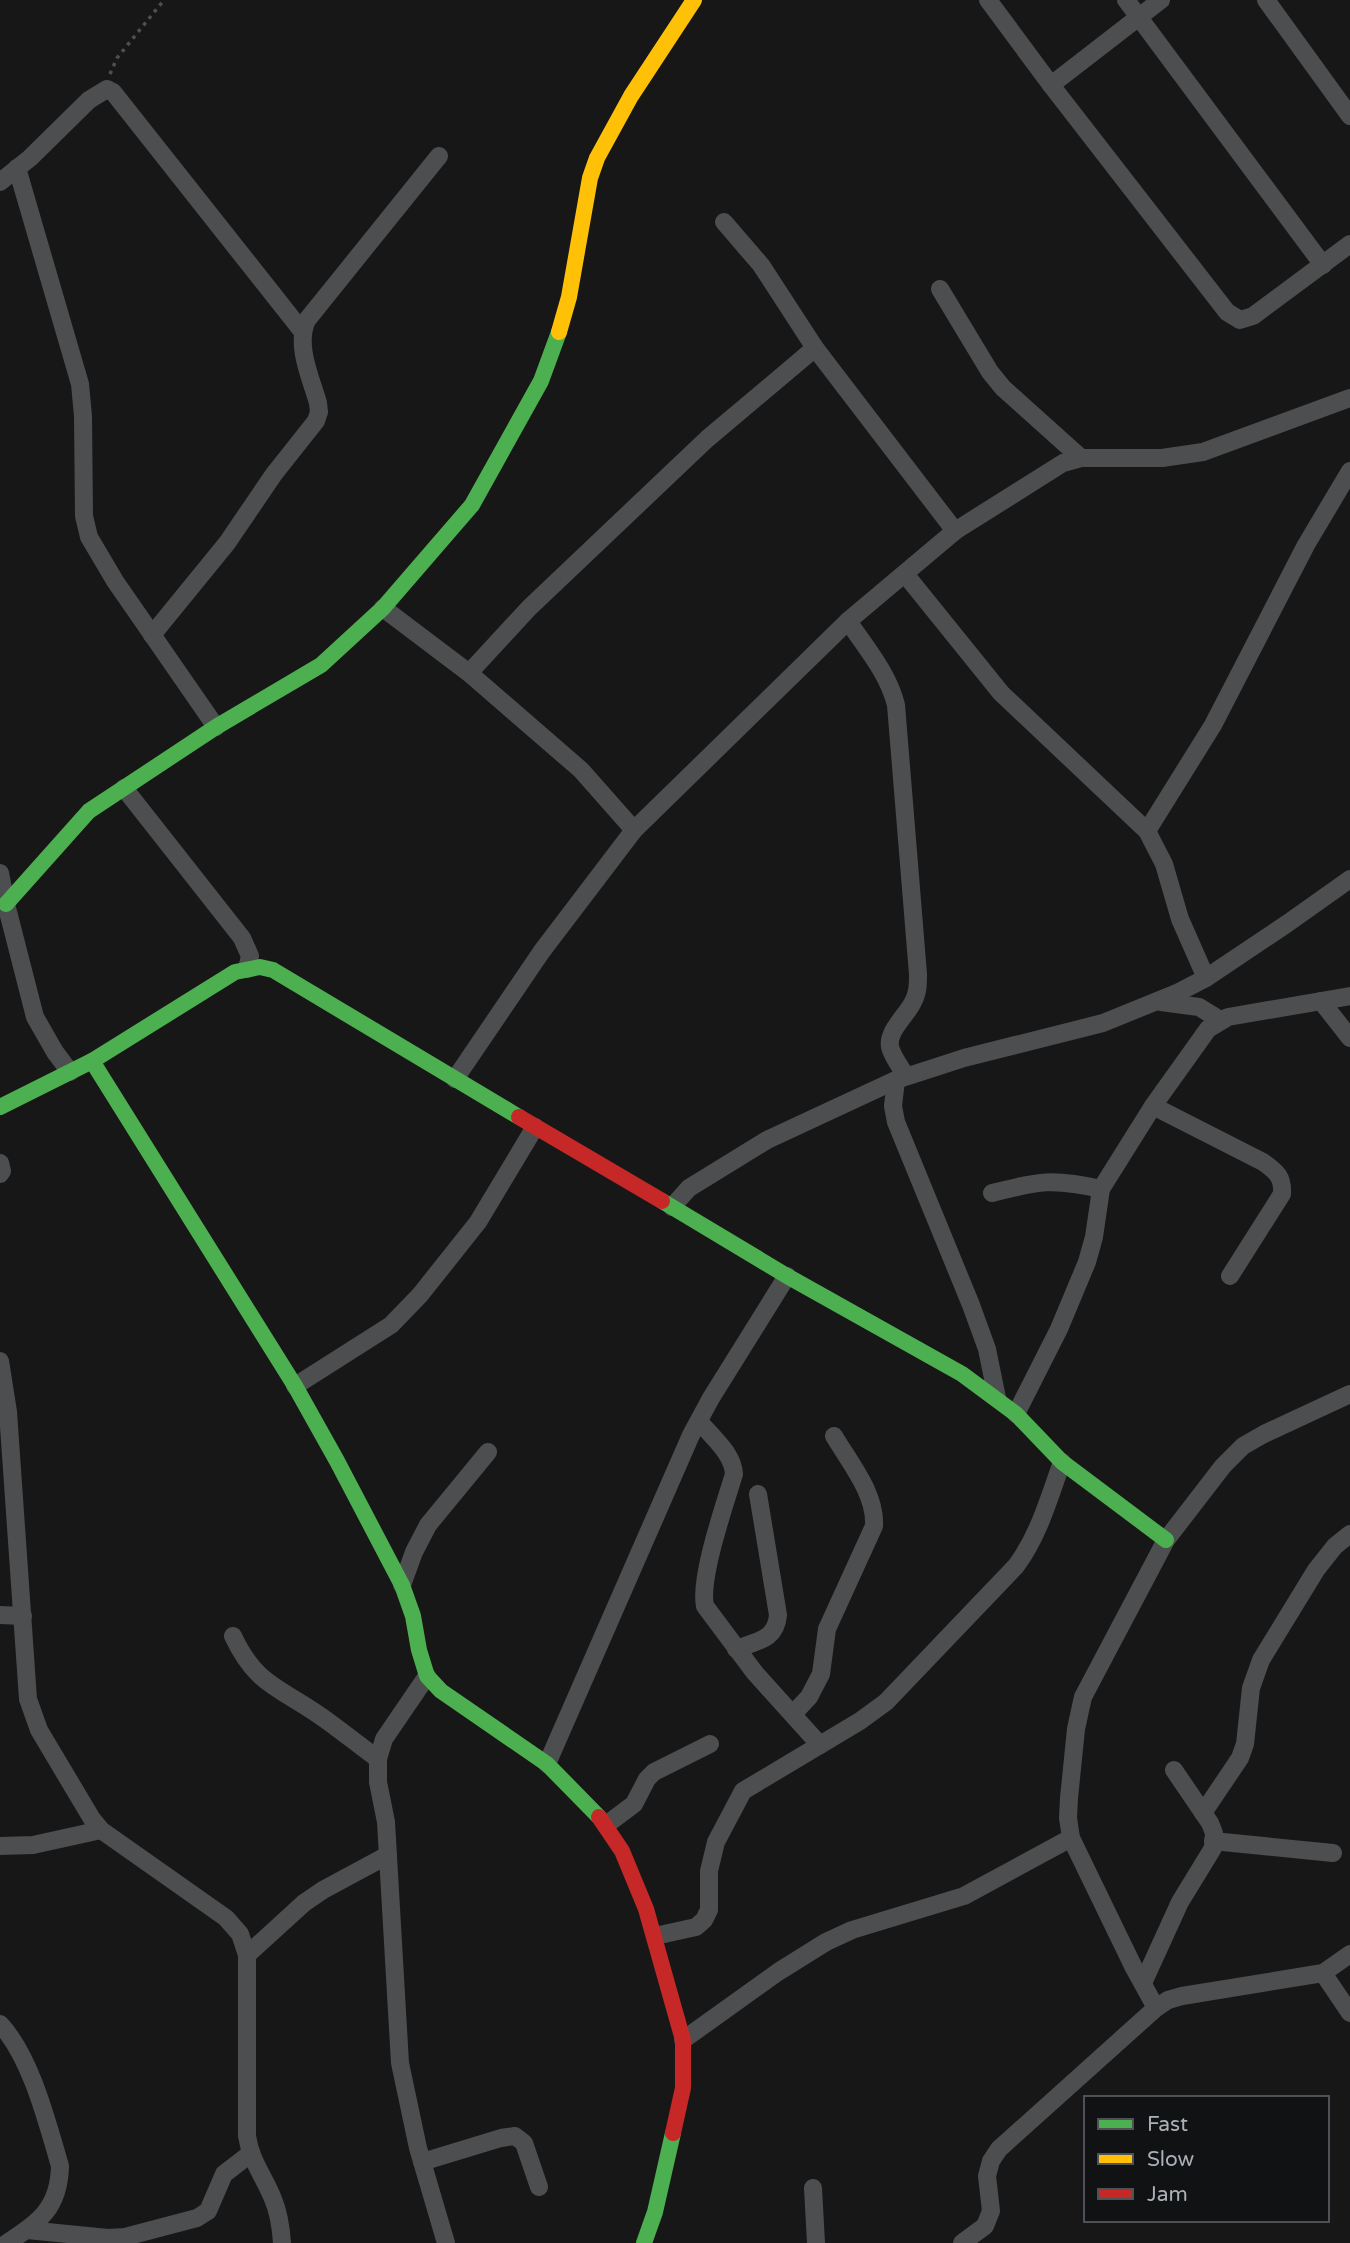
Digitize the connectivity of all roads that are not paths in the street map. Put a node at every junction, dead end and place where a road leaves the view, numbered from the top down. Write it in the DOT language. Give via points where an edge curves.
graph roads {
  1 [pos="694,0"];
  2 [pos="988,0"];
  3 [pos="1126,0"];
  4 [pos="1161,0"];
  5 [pos="1266,0"];
  6 [pos="1139,17"];
  7 [pos="1051,85"];
  8 [pos="1350,116"];
  9 [pos="439,156"];
  10 [pos="17,169"];
  11 [pos="0,182"];
  12 [pos="724,222"];
  13 [pos="1350,244"];
  14 [pos="1323,265"];
  15 [pos="940,289"];
  16 [pos="302,331"];
  17 [pos="815,348"];
  18 [pos="1350,398"];
  19 [pos="1081,458"];
  20 [pos="1350,471"];
  21 [pos="955,531"];
  22 [pos="905,574"];
  23 [pos="383,608"];
  24 [pos="848,621"];
  25 [pos="152,635"];
  26 [pos="469,673"];
  27 [pos="216,727"];
  28 [pos="124,788"];
  29 [pos="634,830"];
  30 [pos="1147,831"];
  31 [pos="1350,879"];
  32 [pos="2,889"];
  33 [pos="247,969"];
  34 [pos="1206,978"];
  35 [pos="1350,996"];
  36 [pos="1321,1000"];
  37 [pos="1156,1002"];
  38 [pos="1220,1020"];
  39 [pos="1350,1038"];
  40 [pos="92,1061"];
  41 [pos="70,1072"];
  42 [pos="901,1078"];
  43 [pos="455,1079"];
  44 [pos="1153,1106"];
  45 [pos="0,1107"];
  46 [pos="535,1127"];
  47 [pos="0,1163"];
  48 [pos="0,1174"];
  49 [pos="1101,1189"];
  50 [pos="992,1193"];
  51 [pos="672,1207"];
  52 [pos="787,1276"];
  53 [pos="1230,1276"];
  54 [pos="0,1361"];
  55 [pos="295,1387"];
  56 [pos="1350,1394"];
  57 [pos="998,1398"];
  58 [pos="1016,1414"];
  59 [pos="699,1421"];
  60 [pos="834,1436"];
  61 [pos="488,1452"];
  62 [pos="1062,1462"];
  63 [pos="758,1494"];
  64 [pos="1350,1534"];
  65 [pos="1166,1540"];
  66 [pos="402,1585"];
  67 [pos="0,1615"];
  68 [pos="23,1616"];
  69 [pos="233,1636"];
  70 [pos="736,1649"];
  71 [pos="427,1676"];
  72 [pos="793,1714"];
  73 [pos="710,1744"];
  74 [pos="820,1745"];
  75 [pos="378,1759"];
  76 [pos="547,1764"];
  77 [pos="1174,1770"];
  78 [pos="1203,1813"];
  79 [pos="607,1825"];
  80 [pos="102,1830"];
  81 [pos="1071,1838"];
  82 [pos="1213,1841"];
  83 [pos="0,1846"];
  84 [pos="1333,1853"];
  85 [pos="388,1855"];
  86 [pos="655,1936"];
  87 [pos="1350,1954"];
  88 [pos="247,1955"];
  89 [pos="1323,1973"];
  90 [pos="1143,1983"];
  91 [pos="1157,2008"];
  92 [pos="1350,2013"];
  93 [pos="0,2024"];
  94 [pos="683,2040"];
  95 [pos="250,2154"];
  96 [pos="422,2162"];
  97 [pos="539,2187"];
  98 [pos="813,2188"];
  99 [pos="27,2230"];
  100 [pos="7,2243"];
  101 [pos="282,2243"];
  102 [pos="446,2243"];
  103 [pos="645,2243"];
  104 [pos="816,2243"];
  105 [pos="962,2243"];
  1 -- 23 [label="street" via="597,158 569,297 541,381 472,505"];
  2 -- 7 [label="street"];
  3 -- 6 [label="street"];
  4 -- 6 [label="street"];
  5 -- 8 [label="street"];
  6 -- 7 [label="street"];
  6 -- 14 [label="street"];
  7 -- 14 [label="street" via="1227,312 1240,320 1253,316"];
  9 -- 16 [label="street"];
  10 -- 11 [label="street"];
  10 -- 16 [label="street" via="89,100 107,89 113,92"];
  10 -- 25 [label="street" via="80,384 85,527"];
  12 -- 17 [label="street" via="761,265"];
  13 -- 14 [label="street"];
  15 -- 19 [label="street" via="1003,388"];
  16 -- 25 [label="street" via="318,403 316,421 227,543"];
  17 -- 21 [label="street"];
  17 -- 26 [label="street" via="707,439 530,608"];
  18 -- 19 [label="street" via="1193,454"];
  19 -- 21 [label="street" via="1047,471"];
  20 -- 30 [label="street" via="1306,545 1213,725"];
  21 -- 22 [label="street"];
  22 -- 24 [label="street"];
  22 -- 30 [label="street" via="1001,693"];
  23 -- 26 [label="street"];
  23 -- 27 [label="street" via="307,675"];
  24 -- 29 [label="street"];
  24 -- 42 [label="street" via="885,676 896,705 918,974 918,991 890,1038"];
  25 -- 27 [label="street"];
  26 -- 29 [label="street" via="581,770"];
  27 -- 28 [label="street"];
  28 -- 32 [label="street" via="89,811"];
  28 -- 33 [label="street" via="242,938 250,956"];
  29 -- 43 [label="street" via="542,951"];
  30 -- 34 [label="street"];
  31 -- 34 [label="street"];
  32 -- 41 [label="street" via="35,1017"];
  33 -- 40 [label="street" via="222,979"];
  33 -- 43 [label="street" via="273,970"];
  34 -- 37 [label="street"];
  35 -- 36 [label="street"];
  36 -- 38 [label="street"];
  36 -- 39 [label="street"];
  37 -- 38 [label="street" via="1199,1007"];
  37 -- 42 [label="street" via="1103,1023"];
  38 -- 44 [label="street" via="1208,1029"];
  40 -- 41 [label="street"];
  40 -- 55 [label="street"];
  41 -- 45 [label="street"];
  42 -- 51 [label="street" via="767,1140 689,1188"];
  42 -- 57 [label="street" via="894,1106 896,1122 971,1305"];
  43 -- 46 [label="street"];
  44 -- 49 [label="street"];
  44 -- 53 [label="street" via="1263,1162 1283,1181 1282,1194"];
  46 -- 51 [label="street"];
  46 -- 55 [label="street" via="478,1222 420,1295 391,1325"];
  47 -- 48 [label="street"];
  49 -- 50 [label="street" via="1053,1180"];
  49 -- 58 [label="street" via="1087,1262"];
  51 -- 52 [label="street"];
  52 -- 57 [label="street"];
  52 -- 59 [label="street"];
  54 -- 68 [label="street"];
  55 -- 66 [label="street"];
  56 -- 65 [label="street" via="1243,1446"];
  57 -- 58 [label="street"];
  58 -- 62 [label="street"];
  59 -- 70 [label="street" via="734,1465 704,1599"];
  59 -- 76 [label="street"];
  60 -- 72 [label="street" via="871,1500 874,1526 827,1629 821,1675"];
  61 -- 66 [label="street" via="428,1525"];
  62 -- 65 [label="street"];
  62 -- 74 [label="street" via="1039,1527 1016,1566 886,1702"];
  63 -- 70 [label="street" via="777,1626 772,1634"];
  64 -- 78 [label="street" via="1316,1570 1261,1660 1251,1688 1240,1758"];
  65 -- 81 [label="street" via="1083,1697 1069,1798"];
  66 -- 71 [label="street"];
  67 -- 68 [label="street"];
  68 -- 80 [label="street" via="28,1699 39,1730"];
  69 -- 75 [label="street" via="244,1659 265,1681"];
  70 -- 72 [label="street"];
  71 -- 75 [label="street" via="384,1739"];
  71 -- 76 [label="street" via="441,1691"];
  72 -- 74 [label="street"];
  73 -- 79 [label="street" via="654,1772 634,1804"];
  74 -- 86 [label="street" via="743,1791 716,1842 704,1920 696,1927"];
  75 -- 85 [label="street"];
  76 -- 79 [label="street"];
  77 -- 78 [label="street"];
  78 -- 82 [label="street" via="1214,1833"];
  79 -- 86 [label="street"];
  80 -- 83 [label="street" via="33,1845"];
  80 -- 88 [label="street" via="226,1918 240,1934"];
  81 -- 90 [label="street"];
  81 -- 94 [label="street" via="964,1896 826,1942"];
  82 -- 84 [label="street"];
  82 -- 90 [label="street"];
  85 -- 88 [label="street" via="304,1903"];
  85 -- 96 [label="street" via="400,2063"];
  86 -- 94 [label="street"];
  87 -- 89 [label="street"];
  88 -- 95 [label="street"];
  89 -- 91 [label="street" via="1182,1996"];
  89 -- 92 [label="street"];
  90 -- 91 [label="street"];
  91 -- 105 [label="street" via="999,2149 987,2176 991,2211 985,2226"];
  93 -- 99 [label="street" via="12,2036 27,2066 60,2166 54,2201"];
  94 -- 103 [label="street" via="683,2088"];
  95 -- 99 [label="street" via="224,2174 208,2211 197,2218 125,2238"];
  95 -- 101 [label="street" via="273,2199"];
  96 -- 97 [label="street" via="515,2136 524,2143"];
  96 -- 102 [label="street"];
  98 -- 104 [label="street"];
  99 -- 100 [label="street"];
}
